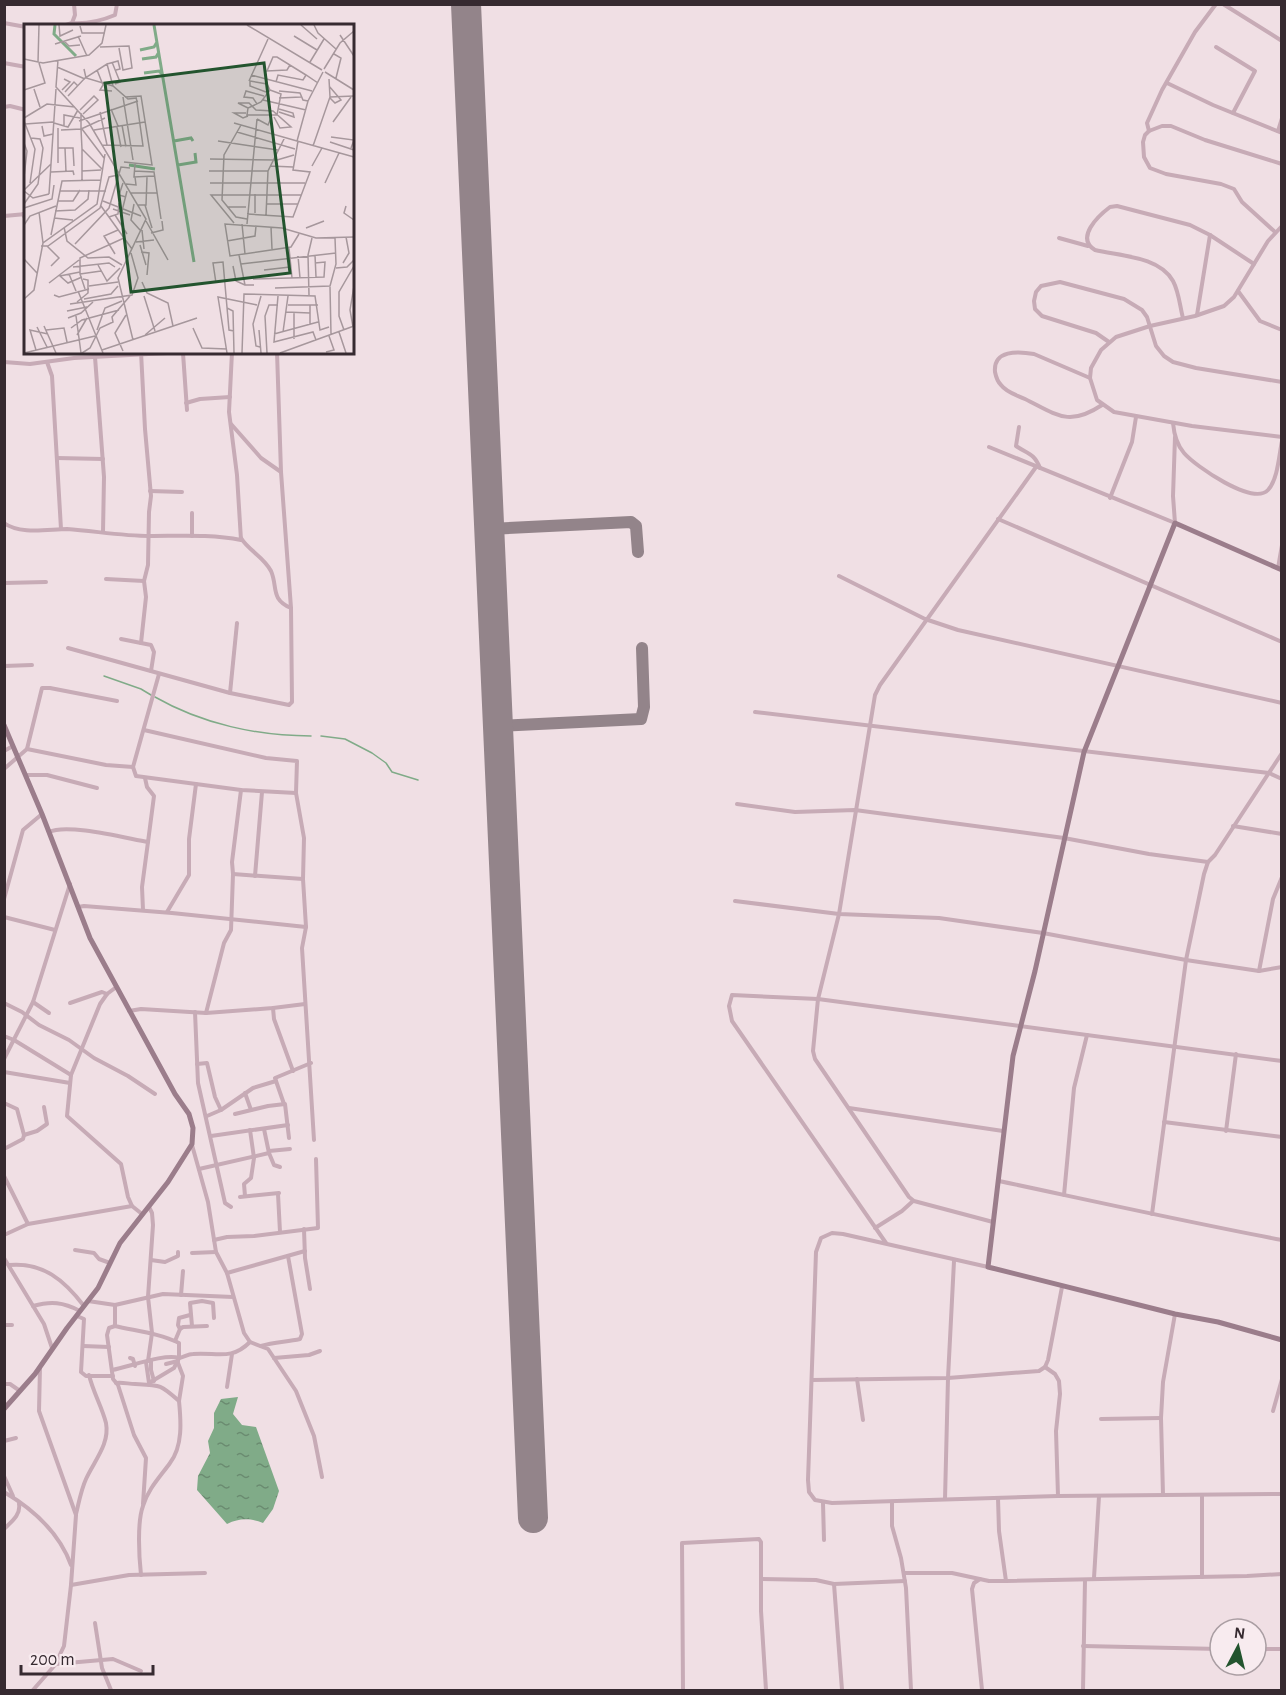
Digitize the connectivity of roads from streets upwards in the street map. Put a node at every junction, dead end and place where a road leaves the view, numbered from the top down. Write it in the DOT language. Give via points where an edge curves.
graph roads {
  1 [pos="74,4"];
  2 [pos="117,4"];
  3 [pos="1216,4"];
  4 [pos="1223,4"];
  5 [pos="72,22"];
  6 [pos="4,23"];
  7 [pos="68,24"];
  8 [pos="24,27"];
  9 [pos="1281,41"];
  10 [pos="1216,47"];
  11 [pos="4,63"];
  12 [pos="24,67"];
  13 [pos="1167,82"];
  14 [pos="4,107"];
  15 [pos="24,110"];
  16 [pos="1233,113"];
  17 [pos="1281,118"];
  18 [pos="1149,131"];
  19 [pos="1280,132"];
  20 [pos="1281,164"];
  21 [pos="24,214"];
  22 [pos="4,216"];
  23 [pos="1281,226"];
  24 [pos="1274,231"];
  25 [pos="1210,235"];
  26 [pos="1059,238"];
  27 [pos="1089,246"];
  28 [pos="1254,264"];
  29 [pos="1238,291"];
  30 [pos="1197,315"];
  31 [pos="1183,318"];
  32 [pos="1150,326"];
  33 [pos="1281,330"];
  34 [pos="1109,342"];
  35 [pos="58,354"];
  36 [pos="140,354"];
  37 [pos="184,354"];
  38 [pos="232,354"];
  39 [pos="278,354"];
  40 [pos="94,357"];
  41 [pos="58,360"];
  42 [pos="6,362"];
  43 [pos="47,362"];
  44 [pos="1090,378"];
  45 [pos="1281,382"];
  46 [pos="230,397"];
  47 [pos="186,403"];
  48 [pos="1102,405"];
  49 [pos="187,410"];
  50 [pos="1136,417"];
  51 [pos="230,423"];
  52 [pos="1173,423"];
  53 [pos="1019,427"];
  54 [pos="1175,437"];
  55 [pos="1281,439"];
  56 [pos="989,447"];
  57 [pos="57,458"];
  58 [pos="103,459"];
  59 [pos="1038,467"];
  60 [pos="281,472"];
  61 [pos="150,491"];
  62 [pos="182,492"];
  63 [pos="1110,498"];
  64 [pos="192,513"];
  65 [pos="998,519"];
  66 [pos="4,523"];
  67 [pos="1175,523"];
  68 [pos="61,529"];
  69 [pos="103,532"];
  70 [pos="148,536"];
  71 [pos="192,536"];
  72 [pos="240,537"];
  73 [pos="1281,545"];
  74 [pos="1280,569"];
  75 [pos="839,576"];
  76 [pos="106,579"];
  77 [pos="144,581"];
  78 [pos="46,582"];
  79 [pos="4,583"];
  80 [pos="1150,585"];
  81 [pos="291,608"];
  82 [pos="925,619"];
  83 [pos="237,622"];
  84 [pos="121,639"];
  85 [pos="1281,642"];
  86 [pos="141,643"];
  87 [pos="68,648"];
  88 [pos="32,665"];
  89 [pos="4,666"];
  90 [pos="1117,667"];
  91 [pos="151,671"];
  92 [pos="159,674"];
  93 [pos="230,693"];
  94 [pos="117,701"];
  95 [pos="1281,703"];
  96 [pos="756,712"];
  97 [pos="869,725"];
  98 [pos="5,727"];
  99 [pos="144,730"];
  100 [pos="14,746"];
  101 [pos="27,749"];
  102 [pos="4,751"];
  103 [pos="1084,752"];
  104 [pos="1281,753"];
  105 [pos="19,757"];
  106 [pos="133,767"];
  107 [pos="4,769"];
  108 [pos="1269,773"];
  109 [pos="27,775"];
  110 [pos="145,778"];
  111 [pos="1281,779"];
  112 [pos="196,784"];
  113 [pos="97,789"];
  114 [pos="241,790"];
  115 [pos="262,792"];
  116 [pos="296,793"];
  117 [pos="737,804"];
  118 [pos="855,810"];
  119 [pos="42,814"];
  120 [pos="1233,826"];
  121 [pos="49,832"];
  122 [pos="1281,834"];
  123 [pos="1064,838"];
  124 [pos="148,842"];
  125 [pos="1208,862"];
  126 [pos="233,874"];
  127 [pos="255,876"];
  128 [pos="1281,877"];
  129 [pos="303,879"];
  130 [pos="70,884"];
  131 [pos="4,899"];
  132 [pos="735,901"];
  133 [pos="78,907"];
  134 [pos="143,910"];
  135 [pos="166,912"];
  136 [pos="839,914"];
  137 [pos="4,917"];
  138 [pos="231,919"];
  139 [pos="306,927"];
  140 [pos="55,930"];
  141 [pos="1043,933"];
  142 [pos="1186,960"];
  143 [pos="1281,966"];
  144 [pos="1259,971"];
  145 [pos="116,988"];
  146 [pos="106,994"];
  147 [pos="818,999"];
  148 [pos="33,1002"];
  149 [pos="4,1003"];
  150 [pos="70,1003"];
  151 [pos="305,1004"];
  152 [pos="273,1008"];
  153 [pos="49,1012"];
  154 [pos="128,1012"];
  155 [pos="195,1012"];
  156 [pos="206,1013"];
  157 [pos="26,1015"];
  158 [pos="1020,1026"];
  159 [pos="1087,1035"];
  160 [pos="4,1036"];
  161 [pos="14,1040"];
  162 [pos="1173,1045"];
  163 [pos="82,1049"];
  164 [pos="1236,1054"];
  165 [pos="4,1059"];
  166 [pos="1281,1060"];
  167 [pos="311,1063"];
  168 [pos="197,1064"];
  169 [pos="63,1071"];
  170 [pos="293,1071"];
  171 [pos="4,1072"];
  172 [pos="71,1074"];
  173 [pos="61,1081"];
  174 [pos="276,1081"];
  175 [pos="70,1083"];
  176 [pos="245,1093"];
  177 [pos="155,1094"];
  178 [pos="4,1103"];
  179 [pos="285,1104"];
  180 [pos="44,1107"];
  181 [pos="849,1108"];
  182 [pos="221,1110"];
  183 [pos="251,1110"];
  184 [pos="235,1114"];
  185 [pos="207,1116"];
  186 [pos="1164,1122"];
  187 [pos="288,1125"];
  188 [pos="264,1129"];
  189 [pos="250,1130"];
  190 [pos="1003,1131"];
  191 [pos="1226,1131"];
  192 [pos="24,1135"];
  193 [pos="211,1136"];
  194 [pos="1281,1137"];
  195 [pos="289,1138"];
  196 [pos="314,1140"];
  197 [pos="192,1144"];
  198 [pos="4,1149"];
  199 [pos="290,1149"];
  200 [pos="269,1152"];
  201 [pos="254,1158"];
  202 [pos="316,1159"];
  203 [pos="217,1166"];
  204 [pos="280,1167"];
  205 [pos="199,1169"];
  206 [pos="4,1176"];
  207 [pos="998,1181"];
  208 [pos="1064,1195"];
  209 [pos="245,1196"];
  210 [pos="240,1197"];
  211 [pos="914,1201"];
  212 [pos="132,1206"];
  213 [pos="149,1207"];
  214 [pos="231,1207"];
  215 [pos="142,1214"];
  216 [pos="1152,1215"];
  217 [pos="993,1222"];
  218 [pos="28,1224"];
  219 [pos="875,1228"];
  220 [pos="304,1229"];
  221 [pos="279,1232"];
  222 [pos="4,1236"];
  223 [pos="214,1240"];
  224 [pos="1281,1240"];
  225 [pos="887,1245"];
  226 [pos="75,1250"];
  227 [pos="305,1251"];
  228 [pos="178,1252"];
  229 [pos="216,1252"];
  230 [pos="192,1253"];
  231 [pos="288,1256"];
  232 [pos="4,1258"];
  233 [pos="151,1260"];
  234 [pos="954,1261"];
  235 [pos="110,1263"];
  236 [pos="9,1265"];
  237 [pos="988,1267"];
  238 [pos="183,1271"];
  239 [pos="227,1273"];
  240 [pos="1062,1287"];
  241 [pos="310,1289"];
  242 [pos="181,1295"];
  243 [pos="148,1297"];
  244 [pos="233,1297"];
  245 [pos="88,1301"];
  246 [pos="115,1305"];
  247 [pos="33,1306"];
  248 [pos="80,1311"];
  249 [pos="1175,1314"];
  250 [pos="190,1315"];
  251 [pos="214,1318"];
  252 [pos="4,1325"];
  253 [pos="12,1325"];
  254 [pos="115,1326"];
  255 [pos="192,1326"];
  256 [pos="207,1326"];
  257 [pos="180,1329"];
  258 [pos="152,1333"];
  259 [pos="1281,1340"];
  260 [pos="175,1341"];
  261 [pos="250,1341"];
  262 [pos="83,1346"];
  263 [pos="261,1346"];
  264 [pos="109,1347"];
  265 [pos="52,1348"];
  266 [pos="320,1351"];
  267 [pos="232,1354"];
  268 [pos="130,1358"];
  269 [pos="274,1358"];
  270 [pos="148,1361"];
  271 [pos="178,1361"];
  272 [pos="166,1364"];
  273 [pos="135,1366"];
  274 [pos="40,1367"];
  275 [pos="1045,1367"];
  276 [pos="112,1370"];
  277 [pos="89,1375"];
  278 [pos="113,1376"];
  279 [pos="948,1378"];
  280 [pos="857,1379"];
  281 [pos="1281,1379"];
  282 [pos="812,1380"];
  283 [pos="151,1382"];
  284 [pos="116,1383"];
  285 [pos="4,1384"];
  286 [pos="227,1387"];
  287 [pos="20,1391"];
  288 [pos="179,1401"];
  289 [pos="4,1409"];
  290 [pos="1273,1411"];
  291 [pos="1161,1418"];
  292 [pos="1101,1419"];
  293 [pos="863,1420"];
  294 [pos="16,1438"];
  295 [pos="4,1441"];
  296 [pos="4,1476"];
  297 [pos="322,1477"];
  298 [pos="4,1492"];
  299 [pos="1281,1494"];
  300 [pos="1162,1495"];
  301 [pos="1202,1495"];
  302 [pos="1058,1496"];
  303 [pos="1099,1496"];
  304 [pos="13,1497"];
  305 [pos="998,1498"];
  306 [pos="945,1499"];
  307 [pos="892,1502"];
  308 [pos="19,1503"];
  309 [pos="823,1503"];
  310 [pos="143,1505"];
  311 [pos="76,1515"];
  312 [pos="4,1529"];
  313 [pos="824,1540"];
  314 [pos="205,1573"];
  315 [pos="72,1574"];
  316 [pos="904,1574"];
  317 [pos="1281,1574"];
  318 [pos="141,1575"];
  319 [pos="1202,1577"];
  320 [pos="1094,1578"];
  321 [pos="762,1579"];
  322 [pos="980,1579"];
  323 [pos="1085,1580"];
  324 [pos="905,1581"];
  325 [pos="1006,1581"];
  326 [pos="834,1584"];
  327 [pos="71,1586"];
  328 [pos="95,1623"];
  329 [pos="1083,1646"];
  330 [pos="1208,1649"];
  331 [pos="100,1659"];
  332 [pos="55,1665"];
  333 [pos="141,1671"];
  334 [pos="33,1690"];
  335 [pos="111,1690"];
  336 [pos="683,1690"];
  337 [pos="766,1690"];
  338 [pos="842,1690"];
  339 [pos="911,1690"];
  340 [pos="981,1690"];
  341 [pos="1083,1690"];
  1 -- 5 [label="street"];
  2 -- 5 [label="street" via="115,15"];
  3 -- 13 [label="street"];
  4 -- 9 [label="street"];
  5 -- 7 [label="street"];
  6 -- 8 [label="street"];
  10 -- 16 [label="street" via="1255,71"];
  11 -- 12 [label="street"];
  13 -- 16 [label="street"];
  13 -- 18 [label="street" via="1147,123"];
  14 -- 15 [label="street"];
  16 -- 19 [label="street"];
  17 -- 19 [label="street"];
  18 -- 20 [label="street" via="1171,126"];
  18 -- 24 [label="street" via="1143,150 1150,168 1234,189 1242,202"];
  21 -- 22 [label="street"];
  23 -- 24 [label="street"];
  24 -- 28 [label="street"];
  25 -- 27 [label="street" via="1190,225 1110,207 1092,224 1086,241"];
  25 -- 28 [label="street"];
  25 -- 30 [label="street"];
  26 -- 27 [label="street"];
  27 -- 31 [label="street" via="1158,267 1173,282"];
  28 -- 29 [label="street"];
  29 -- 30 [label="street" via="1224,306"];
  29 -- 33 [label="street" via="1260,321"];
  30 -- 31 [label="street"];
  31 -- 32 [label="street"];
  32 -- 34 [label="street"];
  32 -- 34 [label="street" via="1134,303 1116,297 1060,282 1041,286 1036,292 1035,309 1042,316 1096,333"];
  32 -- 45 [label="street" via="1160,352 1173,362"];
  34 -- 44 [label="street" via="1094,360"];
  35 -- 41 [label="street"];
  36 -- 40 [label="street"];
  36 -- 61 [label="street"];
  37 -- 47 [label="street"];
  38 -- 46 [label="street"];
  39 -- 60 [label="street"];
  40 -- 41 [label="street"];
  40 -- 58 [label="street"];
  41 -- 43 [label="street"];
  42 -- 43 [label="street"];
  43 -- 57 [label="street" via="52,376"];
  44 -- 48 [label="street"];
  44 -- 48 [label="street" via="1025,352 1004,354 995,367 1000,385 1008,392 1059,417 1077,417"];
  46 -- 47 [label="street"];
  46 -- 51 [label="street"];
  47 -- 49 [label="street"];
  48 -- 50 [label="street"];
  50 -- 52 [label="street"];
  50 -- 63 [label="street" via="1132,442"];
  51 -- 60 [label="street" via="261,458"];
  51 -- 72 [label="street"];
  52 -- 54 [label="street"];
  52 -- 55 [label="street"];
  53 -- 59 [label="street" via="1016,446 1037,459"];
  54 -- 55 [label="street" via="1196,465 1257,495 1273,482"];
  54 -- 67 [label="street"];
  56 -- 59 [label="street"];
  57 -- 58 [label="street"];
  57 -- 68 [label="street"];
  58 -- 69 [label="street"];
  59 -- 63 [label="street"];
  59 -- 65 [label="street"];
  60 -- 81 [label="street"];
  61 -- 62 [label="street"];
  61 -- 70 [label="street"];
  63 -- 67 [label="street"];
  64 -- 71 [label="street"];
  65 -- 80 [label="street"];
  65 -- 82 [label="street"];
  66 -- 68 [label="street" via="14,528"];
  67 -- 74 [label="street"];
  67 -- 80 [label="street"];
  68 -- 69 [label="street"];
  69 -- 70 [label="street"];
  70 -- 71 [label="street"];
  70 -- 77 [label="street"];
  71 -- 72 [label="street" via="241,540"];
  72 -- 81 [label="street" via="272,572 276,595"];
  73 -- 74 [label="street"];
  75 -- 82 [label="street"];
  76 -- 77 [label="street"];
  77 -- 86 [label="street"];
  78 -- 79 [label="street"];
  80 -- 85 [label="street"];
  80 -- 90 [label="street"];
  81 -- 93 [label="street" via="292,702 289,705"];
  82 -- 90 [label="street"];
  82 -- 97 [label="street" via="879,685"];
  83 -- 93 [label="street"];
  84 -- 86 [label="street"];
  86 -- 91 [label="street" via="151,645 154,652"];
  87 -- 91 [label="street"];
  88 -- 89 [label="street"];
  90 -- 95 [label="street"];
  90 -- 103 [label="street"];
  91 -- 92 [label="street"];
  92 -- 93 [label="street"];
  92 -- 99 [label="street"];
  94 -- 101 [label="street" via="42,688"];
  96 -- 97 [label="street"];
  97 -- 103 [label="street"];
  97 -- 118 [label="street"];
  98 -- 100 [label="street"];
  99 -- 106 [label="street"];
  99 -- 116 [label="street" via="258,757 297,761"];
  100 -- 102 [label="street"];
  100 -- 105 [label="street"];
  101 -- 105 [label="street"];
  101 -- 106 [label="street"];
  103 -- 108 [label="street"];
  103 -- 123 [label="street"];
  104 -- 108 [label="street"];
  105 -- 107 [label="street"];
  105 -- 109 [label="street"];
  106 -- 110 [label="street" via="136,776"];
  108 -- 111 [label="street"];
  108 -- 120 [label="street"];
  109 -- 113 [label="street" via="47,775"];
  109 -- 119 [label="street"];
  110 -- 112 [label="street"];
  110 -- 124 [label="street" via="154,796"];
  112 -- 114 [label="street"];
  112 -- 135 [label="street" via="189,875"];
  114 -- 115 [label="street"];
  114 -- 126 [label="street"];
  115 -- 116 [label="street"];
  115 -- 127 [label="street"];
  116 -- 129 [label="street" via="304,838"];
  117 -- 118 [label="street" via="795,812"];
  118 -- 123 [label="street"];
  118 -- 136 [label="street"];
  119 -- 121 [label="street"];
  119 -- 131 [label="street" via="23,830"];
  120 -- 122 [label="street"];
  120 -- 125 [label="street"];
  121 -- 124 [label="street" via="82,830"];
  121 -- 130 [label="street"];
  123 -- 125 [label="street"];
  123 -- 141 [label="street"];
  124 -- 134 [label="street"];
  125 -- 142 [label="street"];
  126 -- 127 [label="street"];
  126 -- 138 [label="street"];
  127 -- 129 [label="street"];
  128 -- 144 [label="street"];
  129 -- 139 [label="street"];
  130 -- 133 [label="street"];
  130 -- 140 [label="street"];
  132 -- 136 [label="street"];
  133 -- 134 [label="street"];
  133 -- 145 [label="street"];
  134 -- 135 [label="street"];
  135 -- 138 [label="street"];
  136 -- 141 [label="street" via="939,918"];
  136 -- 147 [label="street"];
  137 -- 140 [label="street"];
  138 -- 139 [label="street"];
  138 -- 156 [label="street"];
  139 -- 151 [label="street" via="302,948"];
  140 -- 148 [label="street"];
  141 -- 142 [label="street"];
  141 -- 158 [label="street"];
  142 -- 144 [label="street"];
  142 -- 162 [label="street"];
  143 -- 144 [label="street"];
  145 -- 146 [label="street"];
  145 -- 154 [label="street"];
  146 -- 150 [label="street"];
  146 -- 163 [label="street"];
  147 -- 158 [label="street"];
  147 -- 181 [label="street" via="815,1059"];
  147 -- 219 [label="street" via="732,995 729,1006 732,1021"];
  148 -- 153 [label="street"];
  148 -- 157 [label="street"];
  149 -- 157 [label="street"];
  151 -- 152 [label="street"];
  151 -- 167 [label="street"];
  152 -- 156 [label="street"];
  152 -- 170 [label="street"];
  154 -- 155 [label="street"];
  154 -- 197 [label="street" via="189,1114"];
  155 -- 156 [label="street"];
  155 -- 168 [label="street"];
  157 -- 161 [label="street"];
  157 -- 163 [label="street"];
  158 -- 159 [label="street"];
  158 -- 190 [label="street"];
  159 -- 162 [label="street"];
  159 -- 208 [label="street" via="1074,1088"];
  160 -- 161 [label="street"];
  161 -- 165 [label="street"];
  161 -- 169 [label="street"];
  162 -- 164 [label="street"];
  162 -- 186 [label="street"];
  163 -- 172 [label="street"];
  163 -- 177 [label="street"];
  164 -- 166 [label="street"];
  164 -- 191 [label="street"];
  167 -- 170 [label="street"];
  167 -- 196 [label="street"];
  168 -- 182 [label="street" via="207,1063"];
  168 -- 185 [label="street"];
  169 -- 172 [label="street"];
  169 -- 173 [label="street"];
  170 -- 174 [label="street" via="275,1078"];
  171 -- 173 [label="street"];
  172 -- 175 [label="street"];
  173 -- 175 [label="street"];
  174 -- 176 [label="street"];
  174 -- 179 [label="street"];
  175 -- 212 [label="street" via="67,1116 121,1164"];
  176 -- 182 [label="street"];
  176 -- 183 [label="street"];
  178 -- 192 [label="street" via="17,1109"];
  179 -- 183 [label="street"];
  179 -- 187 [label="street"];
  180 -- 192 [label="street" via="47,1124"];
  181 -- 190 [label="street"];
  181 -- 211 [label="street" via="905,1194"];
  182 -- 185 [label="street"];
  183 -- 184 [label="street"];
  185 -- 193 [label="street"];
  186 -- 191 [label="street"];
  186 -- 216 [label="street"];
  187 -- 188 [label="street"];
  187 -- 195 [label="street"];
  188 -- 189 [label="street"];
  188 -- 200 [label="street"];
  189 -- 193 [label="street"];
  189 -- 201 [label="street"];
  190 -- 207 [label="street"];
  191 -- 194 [label="street"];
  192 -- 198 [label="street"];
  193 -- 203 [label="street"];
  197 -- 205 [label="street"];
  197 -- 213 [label="street"];
  199 -- 200 [label="street"];
  200 -- 201 [label="street"];
  200 -- 204 [label="street" via="274,1164"];
  201 -- 203 [label="street"];
  201 -- 209 [label="street" via="251,1178 244,1184"];
  202 -- 220 [label="street" via="318,1228"];
  203 -- 205 [label="street"];
  203 -- 214 [label="street" via="225,1203"];
  205 -- 223 [label="street"];
  206 -- 218 [label="street"];
  207 -- 208 [label="street"];
  207 -- 217 [label="street"];
  208 -- 216 [label="street"];
  209 -- 210 [label="street"];
  209 -- 221 [label="street" via="279,1194"];
  211 -- 217 [label="street"];
  211 -- 219 [label="street"];
  212 -- 215 [label="street"];
  212 -- 218 [label="street"];
  213 -- 215 [label="street"];
  213 -- 233 [label="street" via="153,1225"];
  215 -- 235 [label="street"];
  216 -- 224 [label="street"];
  217 -- 237 [label="street"];
  218 -- 222 [label="street"];
  219 -- 225 [label="street"];
  220 -- 221 [label="street"];
  220 -- 227 [label="street"];
  221 -- 223 [label="street"];
  223 -- 229 [label="street"];
  225 -- 234 [label="street"];
  225 -- 282 [label="street" via="832,1233 817,1245"];
  226 -- 235 [label="street" via="94,1253"];
  227 -- 231 [label="street"];
  227 -- 241 [label="street"];
  228 -- 233 [label="street" via="178,1256 165,1262"];
  229 -- 230 [label="street"];
  229 -- 239 [label="street"];
  231 -- 239 [label="street"];
  231 -- 263 [label="street" via="302,1334 297,1340"];
  232 -- 236 [label="street"];
  233 -- 243 [label="street"];
  234 -- 237 [label="street"];
  234 -- 279 [label="street"];
  235 -- 245 [label="street"];
  236 -- 247 [label="street"];
  236 -- 248 [label="street" via="27,1264 43,1269 66,1286"];
  237 -- 240 [label="street"];
  238 -- 242 [label="street"];
  239 -- 244 [label="street"];
  240 -- 249 [label="street"];
  240 -- 275 [label="street"];
  242 -- 243 [label="street"];
  242 -- 244 [label="street"];
  243 -- 246 [label="street"];
  243 -- 258 [label="street"];
  244 -- 261 [label="street"];
  245 -- 246 [label="street"];
  245 -- 248 [label="street"];
  246 -- 254 [label="street"];
  247 -- 248 [label="street" via="57,1303"];
  247 -- 265 [label="street"];
  248 -- 262 [label="street" via="84,1320"];
  248 -- 265 [label="street"];
  249 -- 259 [label="street"];
  249 -- 291 [label="street" via="1165,1365"];
  250 -- 251 [label="street" via="190,1303 209,1301 213,1303"];
  250 -- 255 [label="street"];
  250 -- 257 [label="street" via="178,1318"];
  252 -- 253 [label="street"];
  254 -- 258 [label="street"];
  254 -- 264 [label="street" via="107,1331"];
  255 -- 256 [label="street"];
  255 -- 257 [label="street"];
  257 -- 260 [label="street"];
  258 -- 260 [label="street"];
  258 -- 270 [label="street"];
  260 -- 271 [label="street" via="180,1348"];
  261 -- 263 [label="street"];
  261 -- 267 [label="street"];
  262 -- 264 [label="street"];
  262 -- 277 [label="street" via="81,1372"];
  263 -- 269 [label="street"];
  264 -- 276 [label="street"];
  265 -- 274 [label="street"];
  266 -- 269 [label="street"];
  267 -- 271 [label="street" via="190,1354"];
  267 -- 286 [label="street"];
  268 -- 273 [label="street"];
  269 -- 297 [label="street" via="296,1391 314,1436"];
  270 -- 271 [label="street" via="173,1356"];
  270 -- 273 [label="street"];
  270 -- 283 [label="street"];
  271 -- 272 [label="street"];
  271 -- 283 [label="street"];
  271 -- 288 [label="street" via="183,1376"];
  273 -- 276 [label="street"];
  274 -- 287 [label="street"];
  274 -- 311 [label="street" via="39,1411"];
  275 -- 279 [label="street" via="1032,1373"];
  275 -- 302 [label="street" via="1059,1381"];
  276 -- 278 [label="street"];
  277 -- 278 [label="street"];
  277 -- 311 [label="street" via="106,1425 106,1438 82,1491"];
  278 -- 284 [label="street"];
  279 -- 280 [label="street"];
  279 -- 306 [label="street"];
  280 -- 282 [label="street"];
  280 -- 293 [label="street"];
  281 -- 290 [label="street"];
  282 -- 309 [label="street" via="809,1492"];
  283 -- 284 [label="street"];
  283 -- 288 [label="street" via="169,1390"];
  284 -- 310 [label="street" via="146,1458"];
  285 -- 287 [label="street"];
  287 -- 289 [label="street"];
  288 -- 310 [label="street" via="177,1449"];
  291 -- 292 [label="street"];
  291 -- 300 [label="street"];
  294 -- 295 [label="street"];
  296 -- 304 [label="street"];
  298 -- 304 [label="street"];
  299 -- 301 [label="street"];
  300 -- 301 [label="street"];
  300 -- 303 [label="street"];
  301 -- 319 [label="street"];
  302 -- 303 [label="street"];
  302 -- 305 [label="street"];
  303 -- 320 [label="street"];
  304 -- 308 [label="street"];
  305 -- 306 [label="street"];
  305 -- 325 [label="street"];
  306 -- 307 [label="street"];
  307 -- 309 [label="street"];
  307 -- 316 [label="street" via="892,1526"];
  308 -- 312 [label="street" via="17,1515"];
  308 -- 315 [label="street" via="27,1506 57,1538"];
  309 -- 313 [label="street"];
  310 -- 318 [label="street" via="139,1533"];
  311 -- 315 [label="street"];
  314 -- 318 [label="street"];
  315 -- 327 [label="street"];
  316 -- 322 [label="street" via="952,1573"];
  316 -- 324 [label="street"];
  317 -- 319 [label="street"];
  318 -- 327 [label="street"];
  319 -- 320 [label="street"];
  320 -- 323 [label="street"];
  321 -- 326 [label="street"];
  321 -- 336 [label="street" via="759,1539 682,1543"];
  321 -- 337 [label="street"];
  322 -- 325 [label="street"];
  322 -- 340 [label="street" via="972,1589"];
  323 -- 325 [label="street"];
  323 -- 329 [label="street"];
  324 -- 326 [label="street"];
  324 -- 339 [label="street"];
  326 -- 338 [label="street"];
  327 -- 332 [label="street" via="64,1646"];
  328 -- 331 [label="street"];
  329 -- 330 [label="street"];
  329 -- 341 [label="street"];
  331 -- 332 [label="street"];
  331 -- 333 [label="street" via="112,1659"];
  331 -- 335 [label="street"];
  332 -- 334 [label="street"];
}
